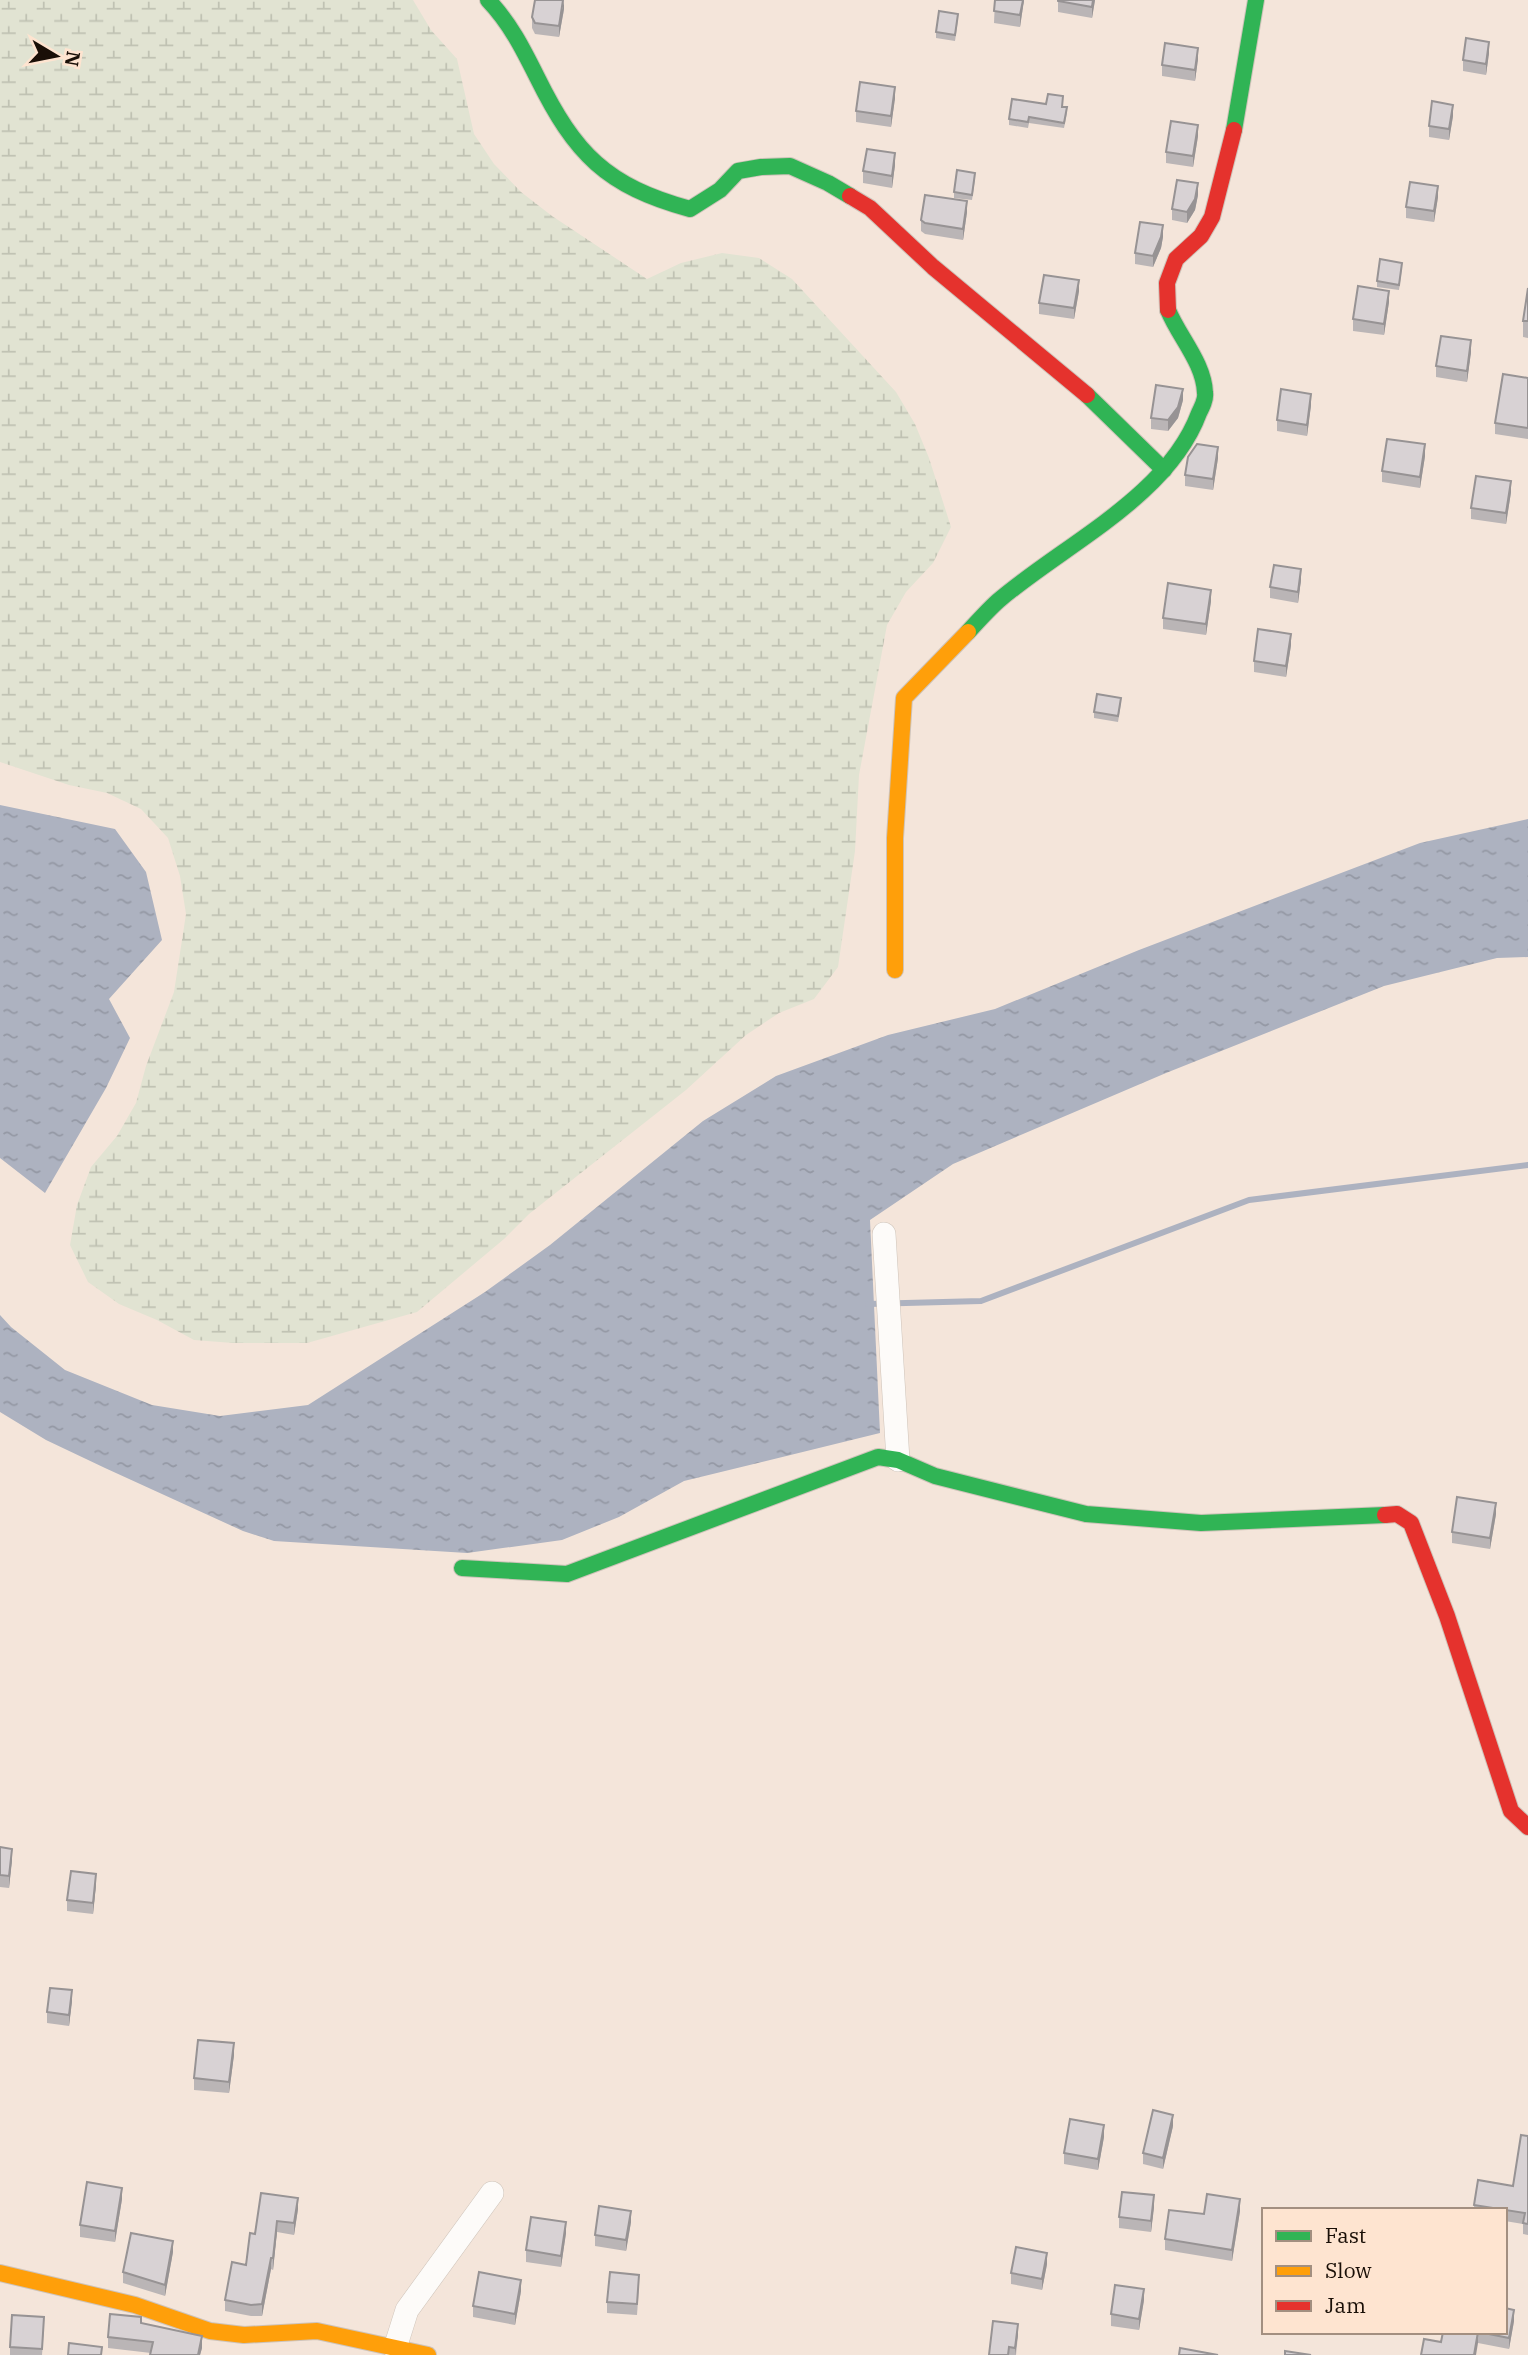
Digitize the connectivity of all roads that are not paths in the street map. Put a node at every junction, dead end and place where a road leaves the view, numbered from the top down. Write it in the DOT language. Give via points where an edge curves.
graph roads {
  1 [pos="488,0"];
  2 [pos="1256,0"];
  3 [pos="1164,470"];
  4 [pos="895,970"];
  5 [pos="884,1234"];
  6 [pos="898,1460"];
  7 [pos="462,1568"];
  8 [pos="1528,1828"];
  9 [pos="492,2193"];
  10 [pos="0,2273"];
  11 [pos="395,2348"];
  12 [pos="428,2355"];
  1 -- 3 [label="street" via="515,32 572,142 614,180 666,204 690,209 720,190 738,171 790,166 828,183 870,208 933,267 1078,386"];
  2 -- 3 [label="street" via="1232,145 1212,217 1176,259 1167,283 1167,308 1201,371 1206,395 1194,428"];
  3 -- 4 [label="street" via="1113,516 998,601 905,698 895,838"];
  5 -- 6 [label="street"];
  6 -- 7 [label="street" via="878,1457 567,1574"];
  6 -- 8 [label="street" via="935,1476 1086,1514 1201,1523 1397,1514 1411,1524 1447,1616 1511,1811"];
  9 -- 11 [label="street" via="407,2310"];
  10 -- 11 [label="street" via="135,2305 211,2331 244,2335 317,2331"];
  11 -- 12 [label="street"];
}
